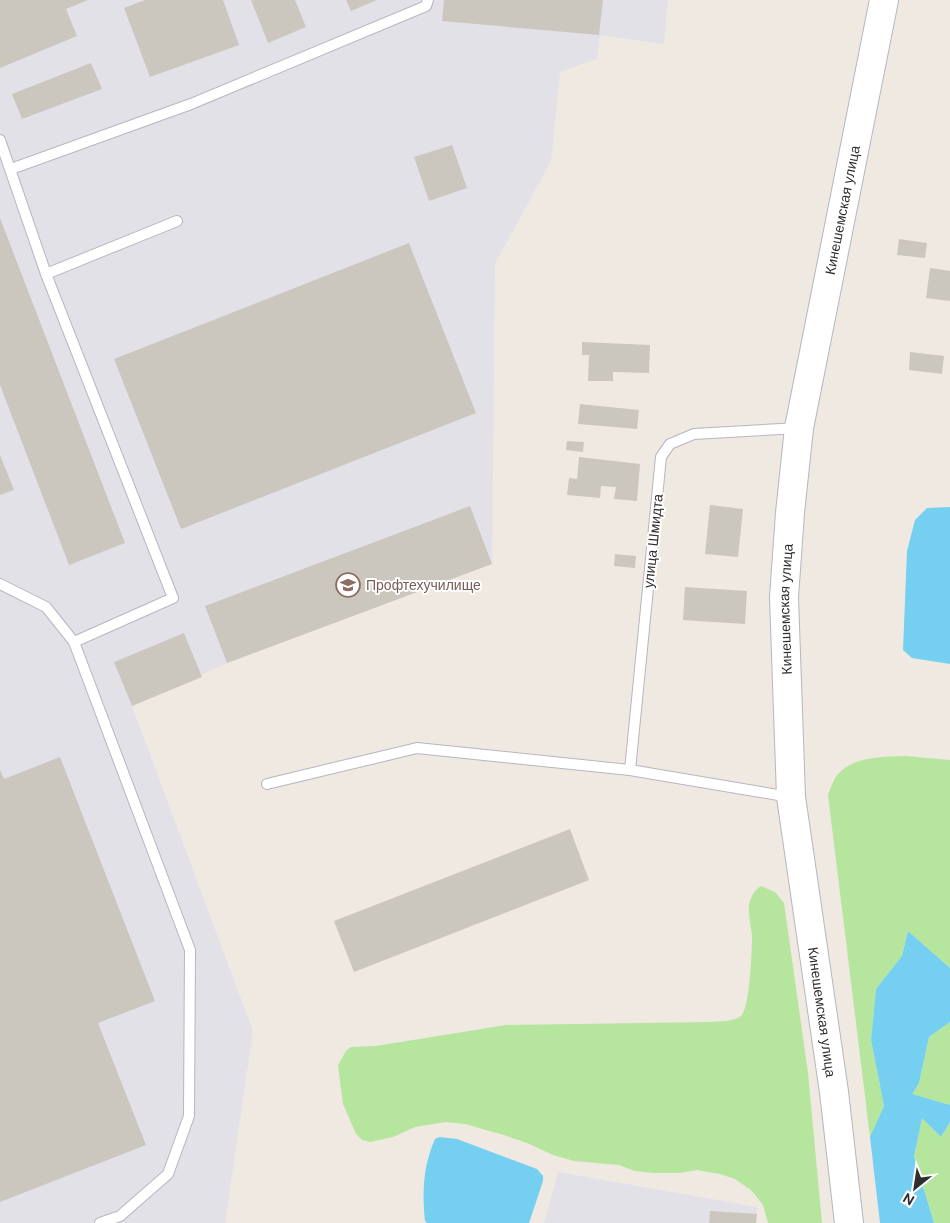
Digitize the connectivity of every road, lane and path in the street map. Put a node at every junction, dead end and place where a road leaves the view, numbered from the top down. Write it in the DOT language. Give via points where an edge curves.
graph roads {
  1 [pos="428,0"];
  2 [pos="884,0"];
  3 [pos="0,140"];
  4 [pos="11,169"];
  5 [pos="176,221"];
  6 [pos="46,274"];
  7 [pos="799,428"];
  8 [pos="0,584"];
  9 [pos="74,642"];
  10 [pos="630,770"];
  11 [pos="267,784"];
  12 [pos="791,797"];
  13 [pos="100,1223"];
  14 [pos="849,1223"];
  1 -- 4 [label="lane" via="426,6 191,104"];
  2 -- 7 [label="street, Кинешемская улица"];
  3 -- 4 [label="lane"];
  4 -- 6 [label="lane"];
  5 -- 6 [label="lane"];
  6 -- 9 [label="lane" via="173,598"];
  7 -- 10 [label="lane, улица Шмидта" via="694,434 670,444 661,457"];
  7 -- 12 [label="street, Кинешемская улица" via="784,597"];
  8 -- 9 [label="lane" via="46,607"];
  9 -- 13 [label="lane" via="190,950 189,1116 168,1174 120,1216"];
  10 -- 11 [label="lane" via="417,748"];
  10 -- 12 [label="lane"];
  12 -- 14 [label="street, Кинешемская улица" via="834,1092"];
}
